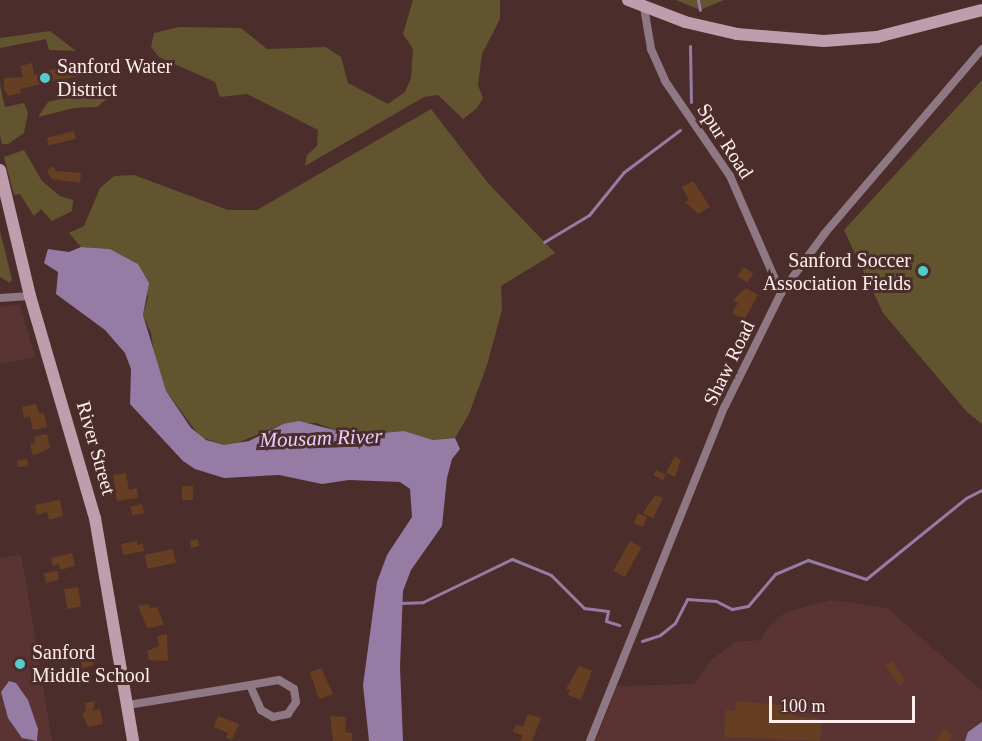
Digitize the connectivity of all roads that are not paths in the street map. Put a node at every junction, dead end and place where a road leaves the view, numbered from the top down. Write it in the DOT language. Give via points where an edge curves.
graph roads {
  1 [pos="628,0"];
  2 [pos="644,7"];
  3 [pos="982,10"];
  4 [pos="982,49"];
  5 [pos="0,170"];
  6 [pos="781,293"];
  7 [pos="30,296"];
  8 [pos="0,298"];
  9 [pos="250,685"];
  10 [pos="128,705"];
  11 [pos="133,741"];
  12 [pos="590,741"];
  1 -- 2 [label="street"];
  2 -- 3 [label="street" via="737,34 824,41 877,37"];
  2 -- 6 [label="street, Spur Road" via="651,49 665,81 730,176"];
  4 -- 6 [label="street, Shaw Road" via="825,233"];
  5 -- 7 [label="street, River Street"];
  6 -- 12 [label="street, Shaw Road" via="725,406"];
  7 -- 8 [label="street"];
  7 -- 10 [label="street, River Street" via="95,518"];
  9 -- 9 [label="street" via="254,700 268,716 284,716 296,702 294,689 285,681"];
  9 -- 10 [label="street"];
  10 -- 11 [label="street, River Street"];
}
